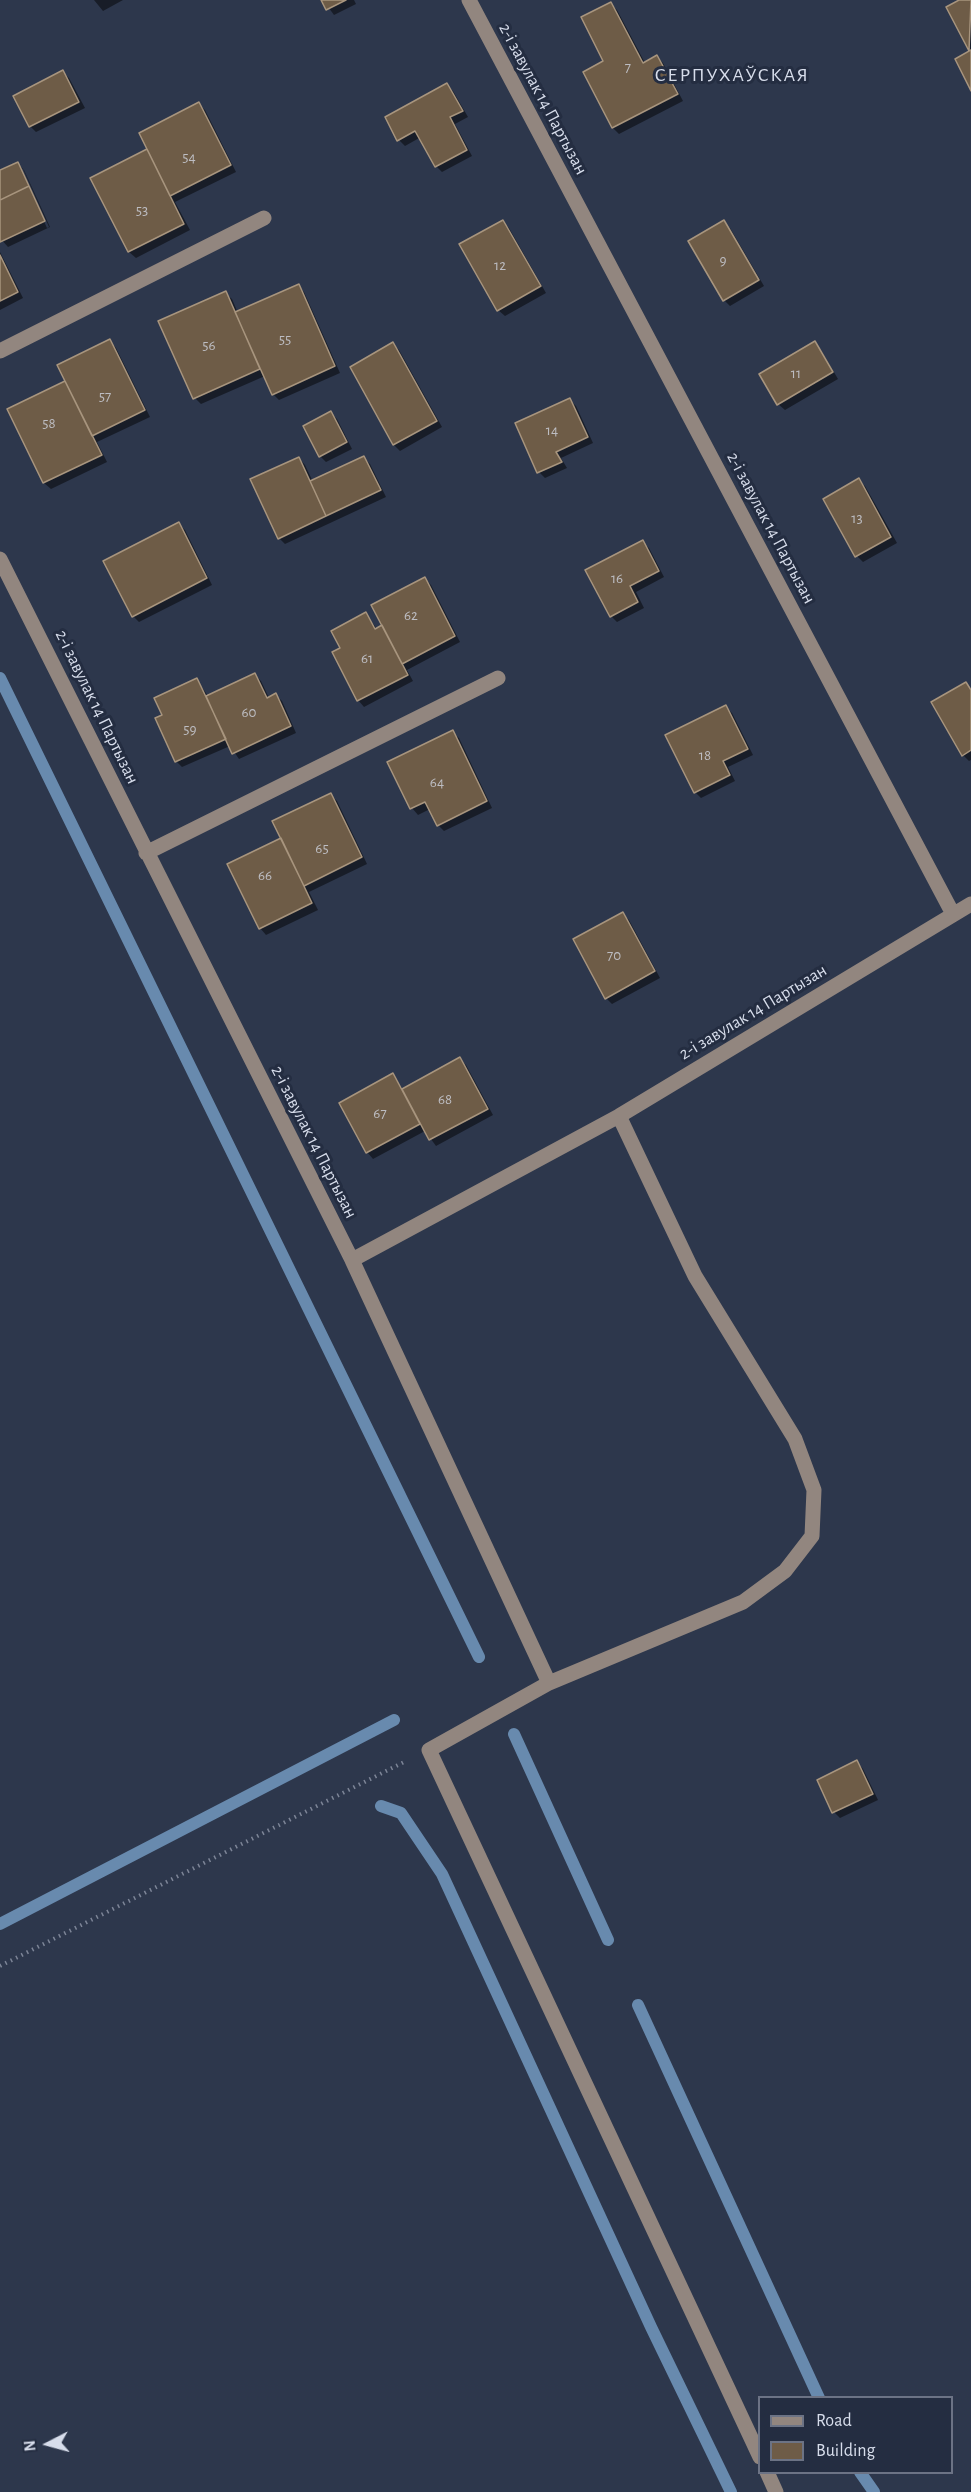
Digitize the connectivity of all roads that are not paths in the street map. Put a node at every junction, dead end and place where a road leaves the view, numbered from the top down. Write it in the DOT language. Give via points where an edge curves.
graph roads {
  1 [pos="469,0"];
  2 [pos="264,218"];
  3 [pos="0,351"];
  4 [pos="0,559"];
  5 [pos="498,678"];
  6 [pos="146,853"];
  7 [pos="971,904"];
  8 [pos="953,914"];
  9 [pos="619,1116"];
  10 [pos="352,1260"];
  11 [pos="549,1683"];
  12 [pos="758,2455"];
  13 [pos="768,2474"];
  14 [pos="776,2492"];
  1 -- 8 [label="street, 2-і завулак 14 Партызан"];
  2 -- 3 [label="street"];
  4 -- 6 [label="street, 2-і завулак 14 Партызан"];
  5 -- 6 [label="street"];
  6 -- 10 [label="street, 2-і завулак 14 Партызан"];
  7 -- 8 [label="street"];
  8 -- 9 [label="street, 2-і завулак 14 Партызан"];
  9 -- 10 [label="street, 2-і завулак 14 Партызан"];
  9 -- 11 [label="street" via="696,1276 795,1439 813,1490 812,1536 785,1571 743,1602"];
  10 -- 11 [label="street"];
  11 -- 12 [label="street" via="429,1750"];
  13 -- 14 [label="street"];
}
